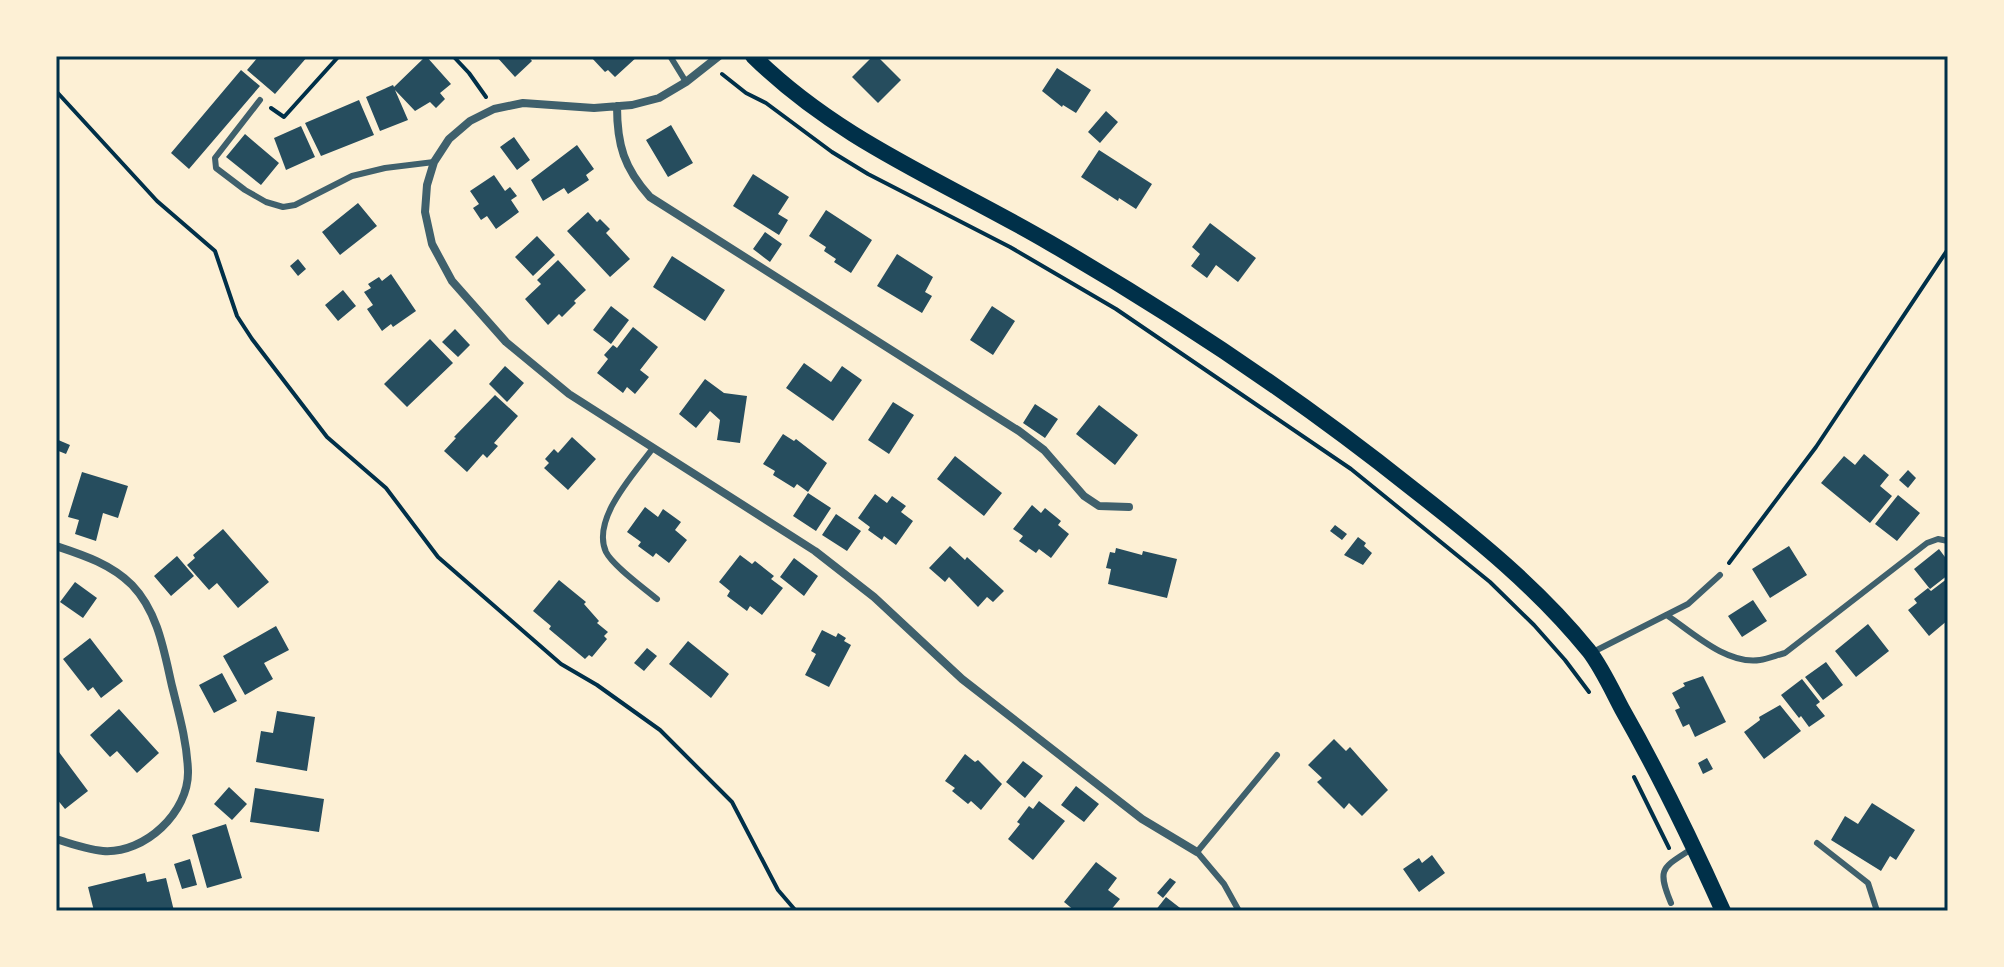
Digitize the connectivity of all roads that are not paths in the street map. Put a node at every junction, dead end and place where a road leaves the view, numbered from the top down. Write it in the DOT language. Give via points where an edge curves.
graph roads {
  1 [pos="670,56"];
  2 [pos="719,56"];
  3 [pos="753,56"];
  4 [pos="686,82"];
  5 [pos="260,100"];
  6 [pos="617,106"];
  7 [pos="434,162"];
  8 [pos="653,448"];
  9 [pos="1129,507"];
  10 [pos="1948,541"];
  11 [pos="56,546"];
  12 [pos="1720,575"];
  13 [pos="657,599"];
  14 [pos="1668,616"];
  15 [pos="1591,653"];
  16 [pos="1277,755"];
  17 [pos="56,839"];
  18 [pos="1817,843"];
  19 [pos="1694,847"];
  20 [pos="1197,852"];
  21 [pos="1671,903"];
  22 [pos="1239,911"];
  23 [pos="1723,911"];
  24 [pos="1877,911"];
  1 -- 4 [label="lane"];
  2 -- 4 [label="street"];
  3 -- 15 [label="main road" via="843,130 1122,284 1296,401 1511,568"];
  4 -- 6 [label="street" via="659,98"];
  5 -- 7 [label="lane" via="215,158 216,168 266,202 295,205 352,176"];
  6 -- 7 [label="street" via="523,103 494,109 449,139"];
  6 -- 9 [label="street" via="617,136 626,163 650,197 1019,431 1099,506"];
  7 -- 8 [label="street" via="425,212 432,244 452,281 517,351 569,394"];
  8 -- 13 [label="lane" via="617,498 601,535 607,555"];
  8 -- 20 [label="street" via="815,551 874,597 962,679 1142,819"];
  10 -- 14 [label="lane" via="1927,543 1785,653 1759,661 1721,651"];
  11 -- 17 [label="street" via="115,572 133,586 150,611 162,641 188,773 181,803 164,828 134,846 105,852"];
  12 -- 14 [label="lane"];
  14 -- 15 [label="lane"];
  15 -- 19 [label="main road"];
  16 -- 20 [label="lane"];
  18 -- 24 [label="lane" via="1868,883"];
  19 -- 21 [label="lane" via="1665,868 1662,881"];
  19 -- 23 [label="main road"];
  20 -- 22 [label="lane"];
}
